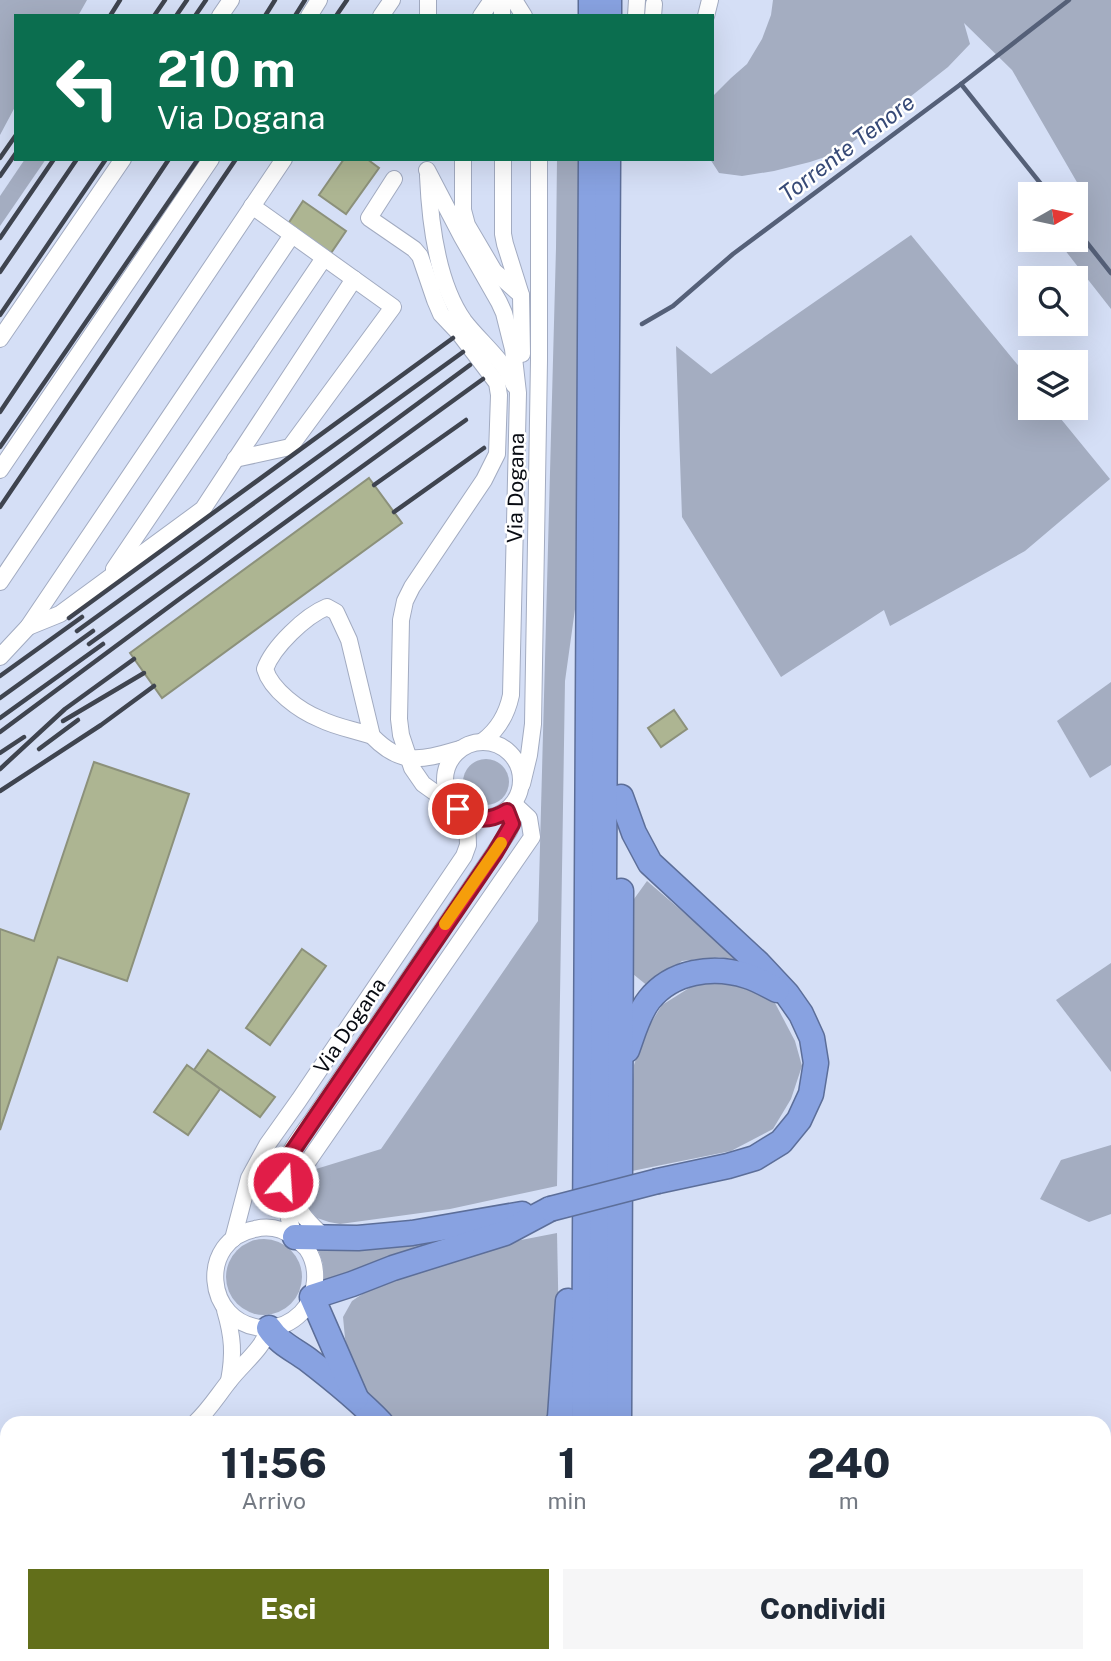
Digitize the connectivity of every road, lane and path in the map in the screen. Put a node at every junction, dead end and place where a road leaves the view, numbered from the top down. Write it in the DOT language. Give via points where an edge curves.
graph roads {
  1 [pos="122,161"];
  2 [pos="210,161"];
  3 [pos="283,161"];
  4 [pos="463,161"];
  5 [pos="503,161"];
  6 [pos="539,161"];
  7 [pos="591,161"];
  8 [pos="608,161"];
  9 [pos="619,161"];
  10 [pos="427,164"];
  11 [pos="394,179"];
  12 [pos="252,206"];
  13 [pos="292,235"];
  14 [pos="462,237"];
  15 [pos="438,251"];
  16 [pos="420,256"];
  17 [pos="324,258"];
  18 [pos="608,260"];
  19 [pos="354,279"];
  20 [pos="521,295"];
  21 [pos="0,339"];
  22 [pos="517,393"];
  23 [pos="537,421"];
  24 [pos="235,458"];
  25 [pos="0,470"];
  26 [pos="597,575"];
  27 [pos="107,580"];
  28 [pos="0,582"];
  29 [pos="28,627"];
  30 [pos="0,657"];
  31 [pos="372,736"];
  32 [pos="484,741"];
  33 [pos="460,749"];
  34 [pos="408,758"];
  35 [pos="522,784"];
  36 [pos="621,797"];
  37 [pos="510,808"];
  38 [pos="462,813"];
  39 [pos="787,995"];
  40 [pos="621,1068"];
  41 [pos="295,1190"];
  42 [pos="550,1209"];
  43 [pos="295,1235"];
  44 [pos="325,1238"];
  45 [pos="233,1239"];
  46 [pos="352,1284"];
  47 [pos="312,1297"];
  48 [pos="568,1301"];
  49 [pos="224,1308"];
  50 [pos="269,1328"];
  51 [pos="332,1342"];
  52 [pos="229,1381"];
  53 [pos="356,1398"];
  54 [pos="203,1416"];
  55 [pos="374,1416"];
  56 [pos="560,1416"];
  57 [pos="567,1416"];
  58 [pos="584,1416"];
  59 [pos="601,1416"];
  60 [pos="619,1416"];
  1 -- 21 [label="street"];
  2 -- 25 [label="street"];
  3 -- 12 [label="street"];
  4 -- 20 [label="street" via="467,225 494,271"];
  5 -- 20 [label="street, Via Dogana" via="503,234"];
  6 -- 23 [label="street, Via Dogana"];
  7 -- 26 [label="highway"];
  8 -- 18 [label="highway"];
  9 -- 18 [label="street" via="617,218"];
  10 -- 14 [label="street, Via Dogana"];
  10 -- 15 [label="street, Via Dogana"];
  11 -- 16 [label="street" via="369,218"];
  12 -- 13 [label="street"];
  12 -- 28 [label="street"];
  13 -- 17 [label="street"];
  13 -- 29 [label="street"];
  14 -- 15 [label="street"];
  14 -- 22 [label="street, Via Dogana" via="504,313"];
  15 -- 16 [label="street"];
  15 -- 22 [label="street, Via Dogana" via="451,299 509,374"];
  16 -- 34 [label="street" via="441,314 495,379 497,454 402,610 400,728"];
  17 -- 19 [label="street"];
  17 -- 27 [label="street"];
  18 -- 26 [label="highway"];
  19 -- 24 [label="street"];
  19 -- 24 [label="street" via="393,307 290,447"];
  20 -- 23 [label="street, Via Dogana" via="522,354"];
  22 -- 32 [label="street, Via Dogana" via="512,687 506,714"];
  23 -- 35 [label="street, Via Dogana" via="533,724"];
  24 -- 27 [label="street" via="203,509"];
  26 -- 36 [label="highway" via="622,707"];
  26 -- 48 [label="highway" via="571,708"];
  26 -- 58 [label="highway"];
  26 -- 59 [label="highway"];
  27 -- 29 [label="street" via="60,614"];
  29 -- 30 [label="street"];
  31 -- 31 [label="street" via="349,640 337,612 327,607 287,636 269,658 268,678 304,711"];
  31 -- 34 [label="street" via="396,756"];
  32 -- 33 [label="street"];
  32 -- 35 [label="street" via="513,755"];
  33 -- 34 [label="street"];
  33 -- 38 [label="street, Via Dogana" via="449,762 444,784 451,803"];
  34 -- 38 [label="street" via="423,784"];
  35 -- 37 [label="street, Via Dogana"];
  36 -- 39 [label="highway" via="650,863 758,962"];
  36 -- 40 [label="highway"];
  37 -- 38 [label="street" via="485,819"];
  37 -- 41 [label="street" via="528,818 532,837 300,1173"];
  37 -- 43 [label="street, Via Dogana" via="512,824 502,842 290,1155 283,1182"];
  38 -- 45 [label="street, Via Dogana" via="468,845 464,856 267,1145 249,1178"];
  39 -- 40 [label="highway" via="747,976 714,971 667,983 648,1001"];
  39 -- 42 [label="highway, bridge" via="812,1038 816,1063 811,1094 799,1120 781,1142 755,1158 729,1166"];
  40 -- 60 [label="highway"];
  41 -- 43 [label="street"];
  41 -- 44 [label="street" via="307,1221"];
  42 -- 44 [label="highway" via="412,1233"];
  42 -- 46 [label="highway" via="505,1233"];
  43 -- 44 [label="highway"];
  43 -- 45 [label="street" via="264,1227"];
  43 -- 47 [label="street" via="314,1264"];
  45 -- 49 [label="street" via="215,1270"];
  46 -- 47 [label="highway"];
  46 -- 51 [label="highway" via="339,1309"];
  47 -- 50 [label="street" via="295,1319"];
  47 -- 51 [label="highway"];
  48 -- 56 [label="highway"];
  48 -- 57 [label="highway"];
  49 -- 50 [label="street" via="252,1327"];
  49 -- 52 [label="street" via="233,1356"];
  50 -- 52 [label="street" via="265,1342"];
  50 -- 53 [label="highway" via="276,1339"];
  51 -- 53 [label="highway"];
  52 -- 54 [label="street"];
  53 -- 55 [label="highway"];
}
